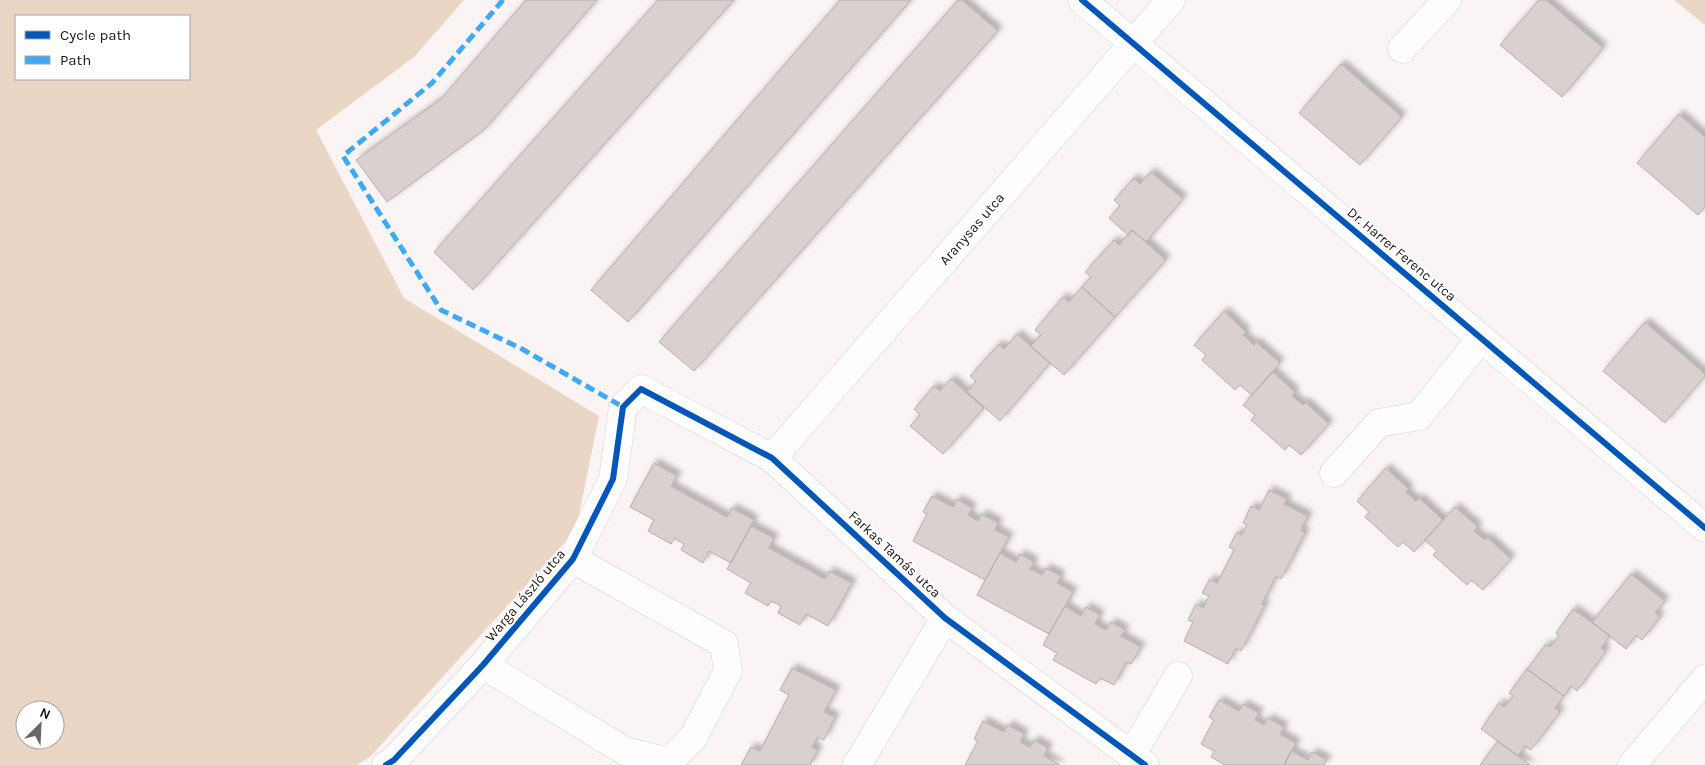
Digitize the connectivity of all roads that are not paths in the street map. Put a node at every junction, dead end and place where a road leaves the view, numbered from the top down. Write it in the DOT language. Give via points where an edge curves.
graph roads {
  1 [pos="1082,0"];
  2 [pos="1171,0"];
  3 [pos="1447,0"];
  4 [pos="1134,43"];
  5 [pos="1402,49"];
  6 [pos="1481,338"];
  7 [pos="624,408"];
  8 [pos="772,458"];
  9 [pos="1334,473"];
  10 [pos="1705,528"];
  11 [pos="573,559"];
  12 [pos="945,618"];
  13 [pos="482,666"];
  14 [pos="1178,676"];
  15 [pos="1705,679"];
  16 [pos="1138,760"];
  17 [pos="386,765"];
  18 [pos="857,765"];
  19 [pos="1632,765"];
  1 -- 4 [label="street, Dr. Harrer Ferenc utca"];
  2 -- 4 [label="street, Aranysas utca"];
  3 -- 5 [label="street"];
  4 -- 6 [label="street, Dr. Harrer Ferenc utca"];
  4 -- 8 [label="street, Aranysas utca"];
  6 -- 9 [label="street" via="1419,416 1379,423"];
  6 -- 10 [label="street, Dr. Harrer Ferenc utca"];
  7 -- 8 [label="street, Farkas Tamás utca" via="641,389"];
  7 -- 11 [label="street, Warga László utca" via="613,480"];
  8 -- 12 [label="street, Farkas Tamás utca"];
  11 -- 13 [label="street, Warga László utca"];
  11 -- 13 [label="street" via="724,644 728,671 693,738 669,762 625,751"];
  12 -- 16 [label="street, Farkas Tamás utca"];
  12 -- 18 [label="street"];
  13 -- 17 [label="street, Warga László utca"];
  14 -- 16 [label="street"];
  15 -- 19 [label="street"];
}
